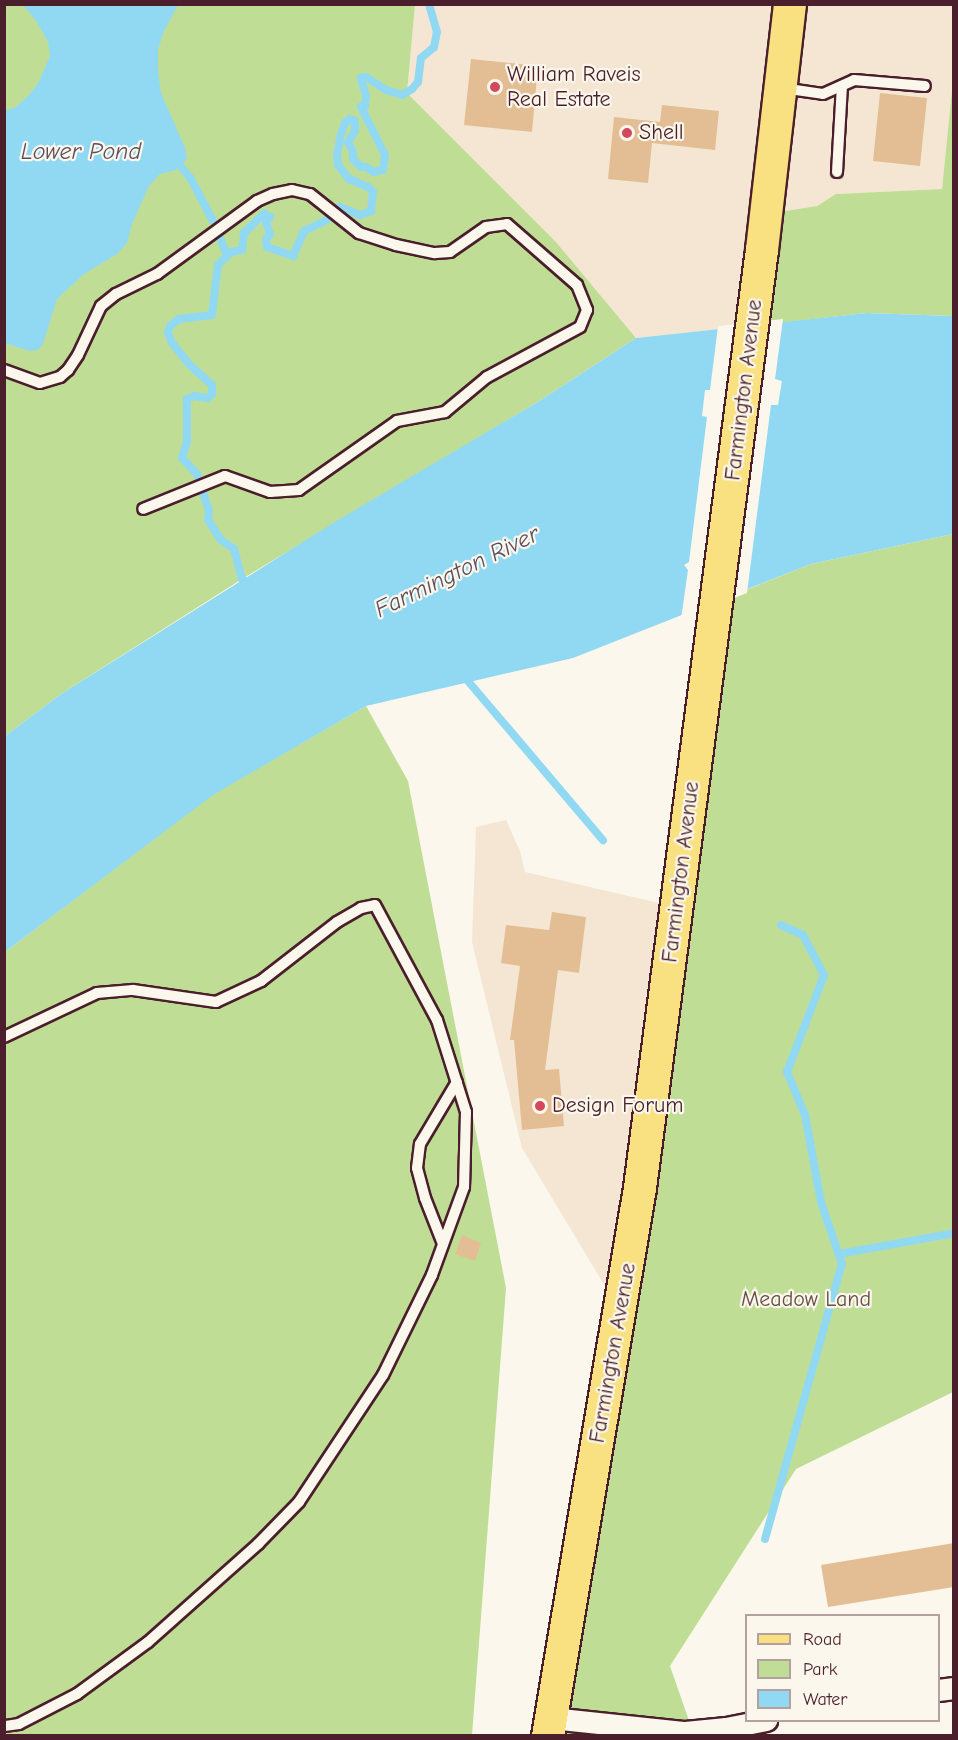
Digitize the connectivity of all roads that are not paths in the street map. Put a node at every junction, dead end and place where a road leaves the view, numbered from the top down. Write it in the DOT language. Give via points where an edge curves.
graph roads {
  1 [pos="789,4"];
  2 [pos="842,86"];
  3 [pos="925,86"];
  4 [pos="780,88"];
  5 [pos="837,172"];
  6 [pos="4,370"];
  7 [pos="143,509"];
  8 [pos="4,1037"];
  9 [pos="457,1082"];
  10 [pos="443,1244"];
  11 [pos="756,1722"];
  12 [pos="4,1726"];
  13 [pos="550,1727"];
  14 [pos="686,1734"];
  1 -- 4 [label="main road, Farmington Avenue"];
  2 -- 3 [label="lane" via="854,80"];
  2 -- 4 [label="lane" via="824,94"];
  2 -- 5 [label="lane"];
  4 -- 13 [label="main road, Farmington Avenue" via="640,1188"];
  6 -- 7 [label="lane" via="40,383 60,377 78,355 101,306 157,274 257,201 292,190 310,194 359,233 435,253 450,252 486,227 507,224 577,285 587,310 580,327 487,376 445,412 397,421 299,490 270,492 225,476"];
  8 -- 9 [label="lane" via="97,993 133,990 216,1002 261,981 337,922 375,905 437,1020"];
  9 -- 10 [label="lane" via="466,1112 464,1187"];
  9 -- 10 [label="lane" via="420,1144 417,1168"];
  10 -- 12 [label="lane" via="383,1375 299,1502 148,1642 77,1694 20,1724"];
  11 -- 14 [label="street"];
  13 -- 14 [label="street"];
}
